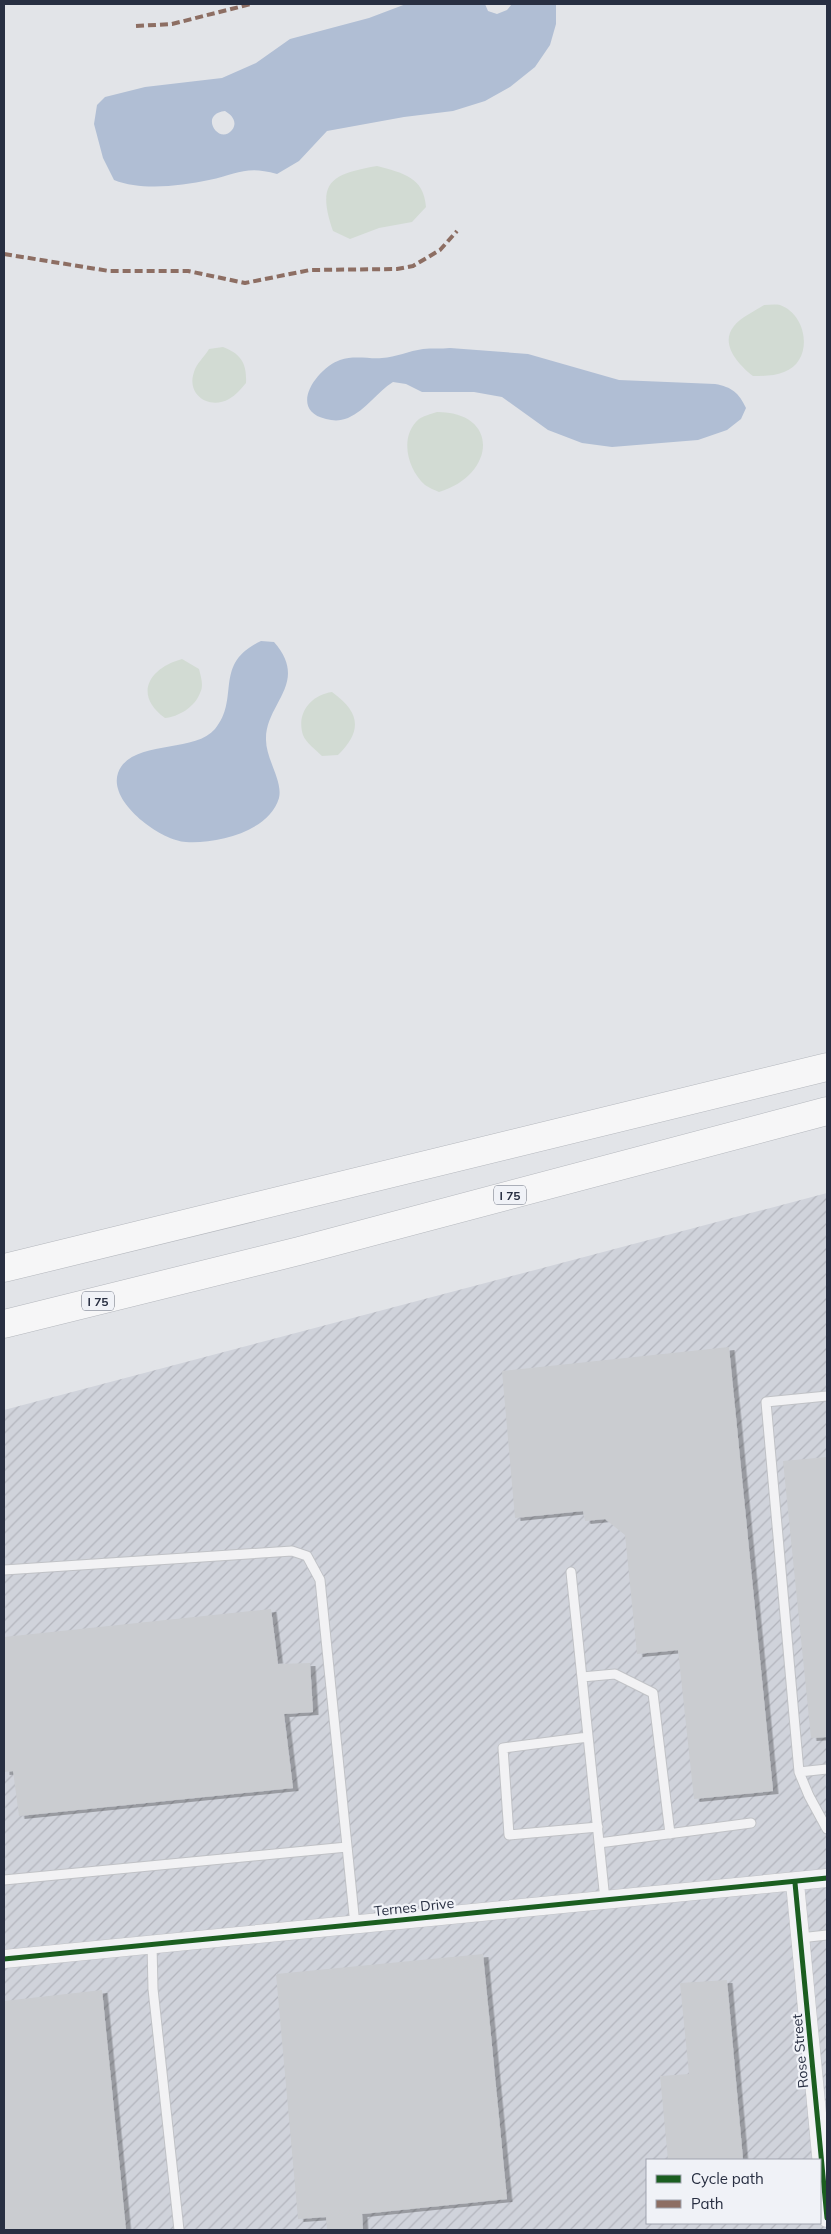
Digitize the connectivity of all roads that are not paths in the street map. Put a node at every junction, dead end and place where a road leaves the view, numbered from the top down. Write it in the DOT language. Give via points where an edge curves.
graph roads {
  1 [pos="827,1067"];
  2 [pos="827,1110"];
  3 [pos="4,1268"];
  4 [pos="4,1324"];
  5 [pos="827,1396"];
  6 [pos="4,1570"];
  7 [pos="571,1572"];
  8 [pos="582,1677"];
  9 [pos="588,1737"];
  10 [pos="827,1770"];
  11 [pos="800,1772"];
  12 [pos="751,1823"];
  13 [pos="598,1827"];
  14 [pos="827,1829"];
  15 [pos="670,1834"];
  16 [pos="599,1843"];
  17 [pos="347,1847"];
  18 [pos="827,1878"];
  19 [pos="4,1880"];
  20 [pos="795,1883"];
  21 [pos="605,1900"];
  22 [pos="355,1925"];
  23 [pos="827,1935"];
  24 [pos="800,1938"];
  25 [pos="152,1944"];
  26 [pos="4,1959"];
  27 [pos="825,2177"];
  28 [pos="827,2218"];
  29 [pos="179,2230"];
  1 -- 3 [label="highway"];
  2 -- 4 [label="highway, I 75" via="299,1252"];
  5 -- 11 [label="lane" via="766,1402"];
  6 -- 17 [label="lane" via="292,1551 307,1556 320,1580"];
  7 -- 8 [label="lane"];
  8 -- 9 [label="lane"];
  8 -- 15 [label="lane" via="615,1674 654,1693"];
  9 -- 13 [label="lane"];
  9 -- 13 [label="lane" via="503,1748 509,1835"];
  10 -- 11 [label="lane"];
  11 -- 14 [label="lane"];
  12 -- 15 [label="lane"];
  13 -- 16 [label="lane"];
  15 -- 16 [label="lane"];
  16 -- 21 [label="lane"];
  17 -- 19 [label="lane"];
  17 -- 22 [label="lane"];
  18 -- 20 [label="street, Ternes Drive"];
  20 -- 21 [label="street, Ternes Drive"];
  20 -- 24 [label="street, Rose Street"];
  21 -- 22 [label="street, Ternes Drive"];
  22 -- 25 [label="street, Ternes Drive"];
  23 -- 24 [label="lane"];
  24 -- 27 [label="street, Rose Street"];
  25 -- 26 [label="street, Ternes Drive"];
  25 -- 29 [label="lane"];
  27 -- 28 [label="street, Rose Street"];
}
